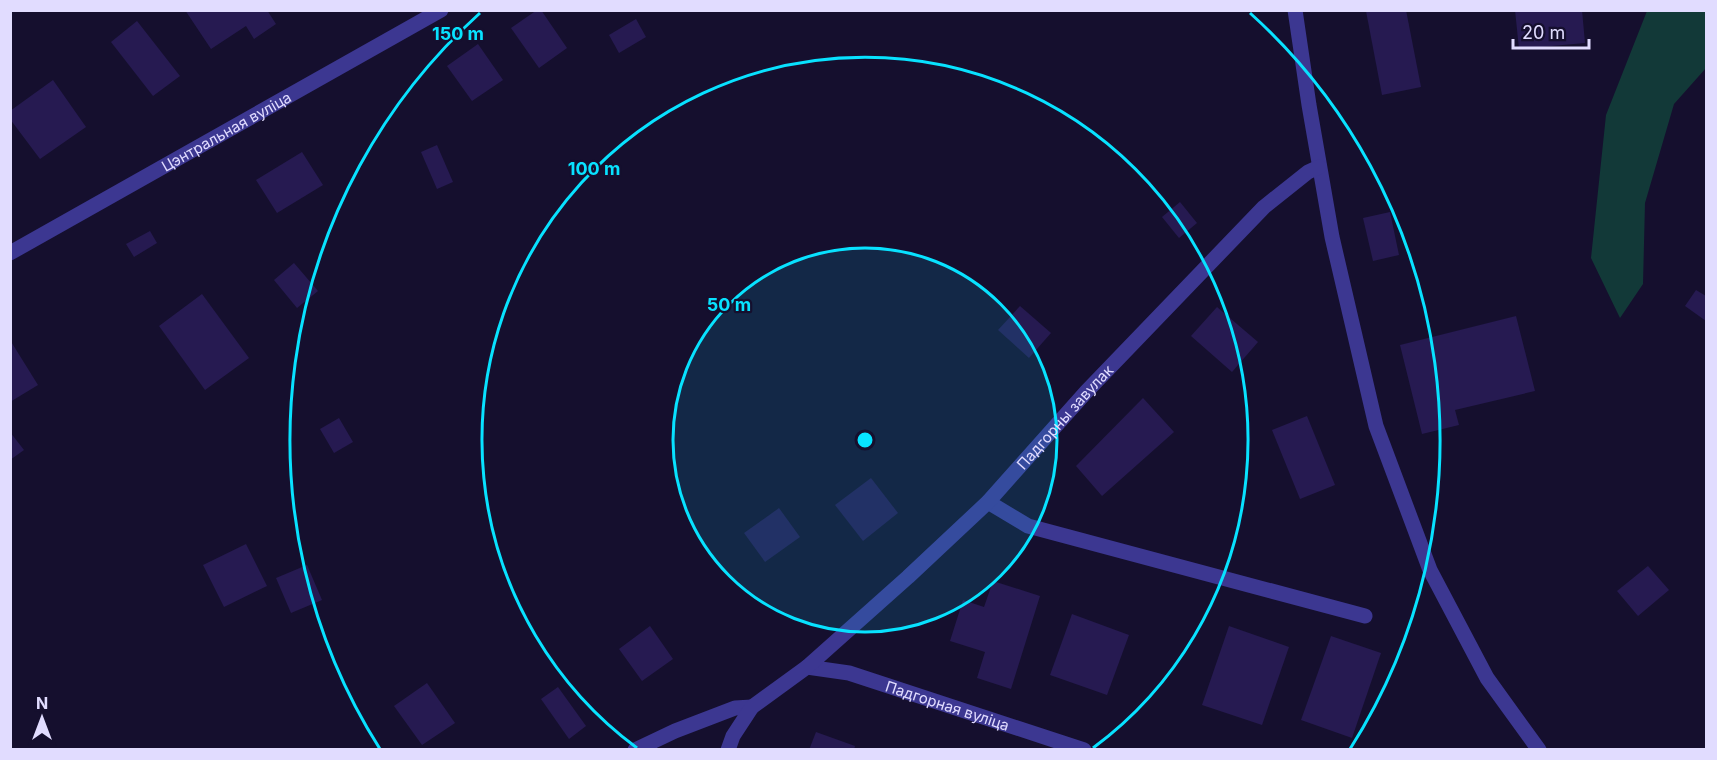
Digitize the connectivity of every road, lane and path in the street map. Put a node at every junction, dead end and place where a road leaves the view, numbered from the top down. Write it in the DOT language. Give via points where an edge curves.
graph roads {
  1 [pos="441,10"];
  2 [pos="1295,10"];
  3 [pos="1319,167"];
  4 [pos="10,253"];
  5 [pos="988,502"];
  6 [pos="1365,616"];
  7 [pos="807,667"];
  8 [pos="752,708"];
  9 [pos="635,750"];
  10 [pos="728,750"];
  11 [pos="1084,750"];
  12 [pos="1539,750"];
  1 -- 4 [label="street, Цэнтральная вуліца"];
  2 -- 3 [label="street"];
  3 -- 5 [label="street, Падгорны завулак" via="1264,207 1086,392"];
  3 -- 12 [label="street" via="1376,426 1430,570 1487,678"];
  5 -- 6 [label="street" via="1028,526"];
  5 -- 7 [label="street, Падгорны завулак"];
  7 -- 8 [label="street, Падгорны завулак"];
  7 -- 11 [label="street, Падгорная вуліца" via="849,673"];
  8 -- 9 [label="street" via="735,708"];
  8 -- 10 [label="street"];
}
